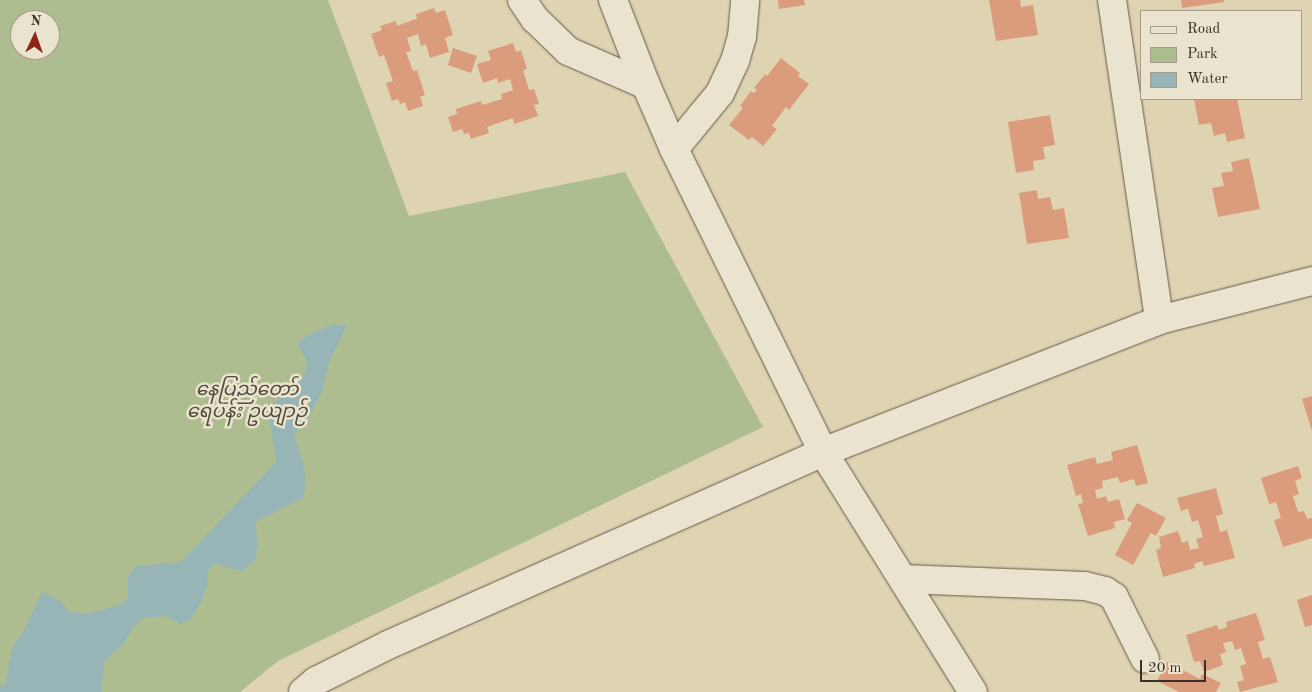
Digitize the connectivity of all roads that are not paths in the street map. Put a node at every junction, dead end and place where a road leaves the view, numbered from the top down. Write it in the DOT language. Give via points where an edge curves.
graph roads {
  1 [pos="522,0"];
  2 [pos="613,0"];
  3 [pos="745,0"];
  4 [pos="1112,0"];
  5 [pos="646,86"];
  6 [pos="674,149"];
  7 [pos="1312,281"];
  8 [pos="1159,320"];
  9 [pos="823,452"];
  10 [pos="903,579"];
  11 [pos="1145,658"];
  12 [pos="303,692"];
  13 [pos="973,692"];
  1 -- 5 [label="street" via="535,19 568,52"];
  2 -- 5 [label="street"];
  3 -- 6 [label="street" via="742,37 720,93"];
  4 -- 8 [label="street"];
  5 -- 6 [label="street"];
  6 -- 9 [label="street"];
  7 -- 8 [label="street"];
  8 -- 9 [label="street"];
  9 -- 10 [label="street"];
  9 -- 12 [label="street" via="388,646 316,681"];
  10 -- 11 [label="street" via="1085,586 1105,591 1114,597"];
  10 -- 13 [label="street"];
}
